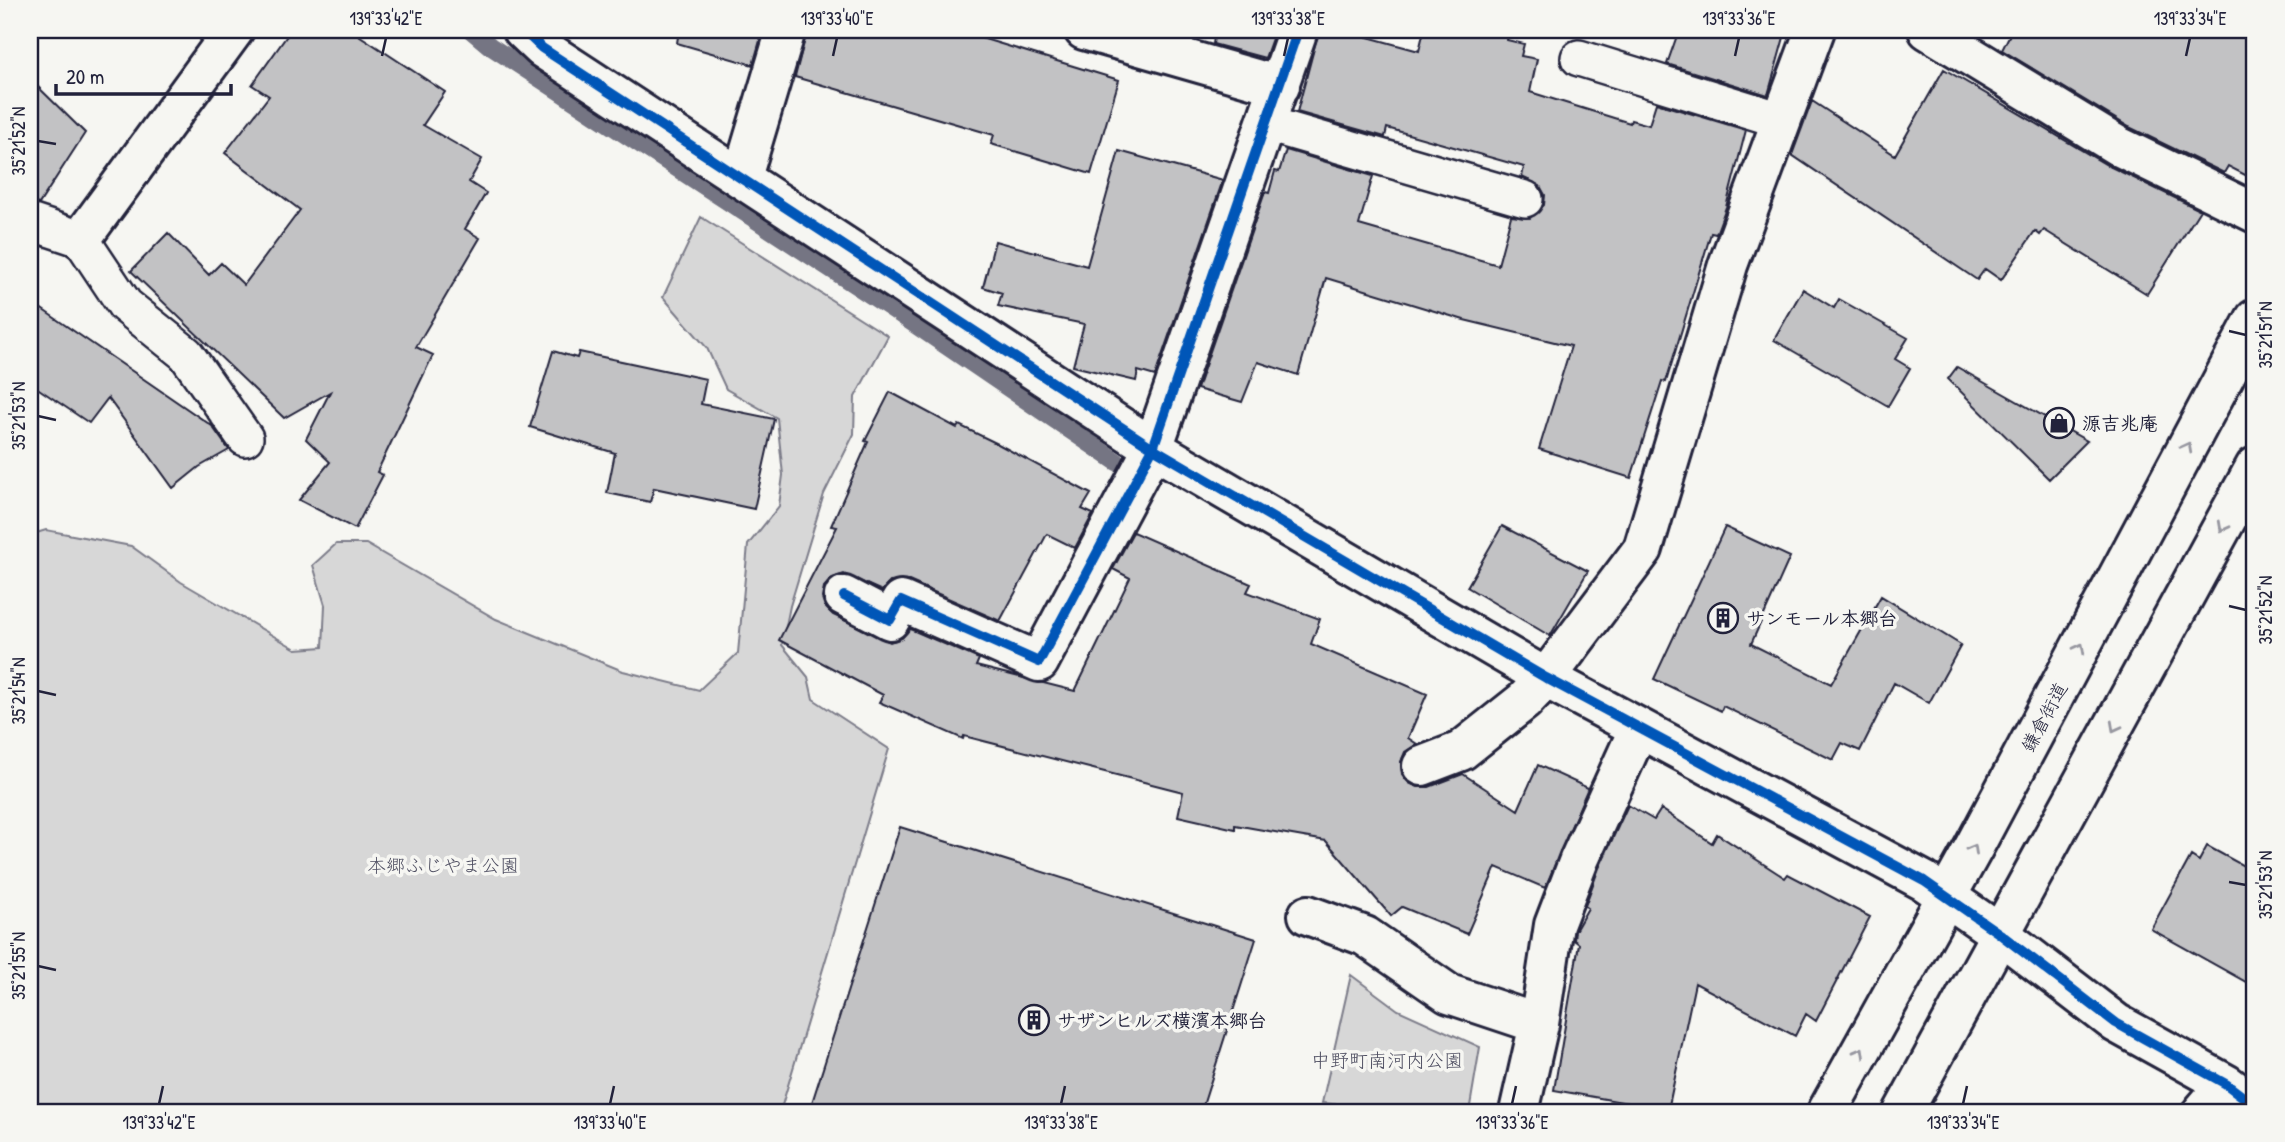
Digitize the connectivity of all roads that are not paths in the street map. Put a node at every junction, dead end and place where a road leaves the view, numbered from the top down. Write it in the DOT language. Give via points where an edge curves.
graph roads {
  1 [pos="234,30"];
  2 [pos="523,30"];
  3 [pos="786,30"];
  4 [pos="1084,30"];
  5 [pos="1298,30"];
  6 [pos="1815,30"];
  7 [pos="1928,30"];
  8 [pos="1579,58"];
  9 [pos="1280,86"];
  10 [pos="1781,120"];
  11 [pos="1267,124"];
  12 [pos="742,177"];
  13 [pos="1525,198"];
  14 [pos="2255,214"];
  15 [pos="30,222"];
  16 [pos="81,239"];
  17 [pos="2255,319"];
  18 [pos="245,438"];
  19 [pos="1153,449"];
  20 [pos="2255,467"];
  21 [pos="844,596"];
  22 [pos="1546,678"];
  23 [pos="1638,730"];
  24 [pos="1422,766"];
  25 [pos="1946,895"];
  26 [pos="1308,915"];
  27 [pos="2000,934"];
  28 [pos="1539,1024"];
  29 [pos="2228,1101"];
  30 [pos="1519,1112"];
  31 [pos="1827,1112"];
  32 [pos="1903,1112"];
  1 -- 16 [label="street"];
  2 -- 12 [label="street" via="542,48"];
  3 -- 12 [label="street"];
  4 -- 9 [label="street"];
  5 -- 9 [label="street"];
  6 -- 10 [label="street"];
  7 -- 14 [label="street" via="2118,146"];
  8 -- 10 [label="lane"];
  9 -- 11 [label="street"];
  10 -- 22 [label="street" via="1728,265 1643,549"];
  11 -- 13 [label="lane"];
  11 -- 19 [label="street"];
  12 -- 19 [label="street"];
  15 -- 16 [label="lane"];
  16 -- 18 [label="lane" via="125,305 186,354"];
  25 -- 17 [label="street, 鎌倉街道, one-way"];
  19 -- 21 [label="street" via="1040,662 901,601 890,621"];
  19 -- 22 [label="street"];
  20 -- 27 [label="street, one-way"];
  22 -- 23 [label="street"];
  22 -- 24 [label="street" via="1461,751"];
  23 -- 25 [label="street"];
  23 -- 28 [label="street" via="1554,925"];
  25 -- 27 [label="street"];
  31 -- 25 [label="street, 鎌倉街道, one-way"];
  26 -- 28 [label="street" via="1365,936 1450,994"];
  27 -- 29 [label="street"];
  27 -- 32 [label="street"];
  28 -- 30 [label="street"];
}
